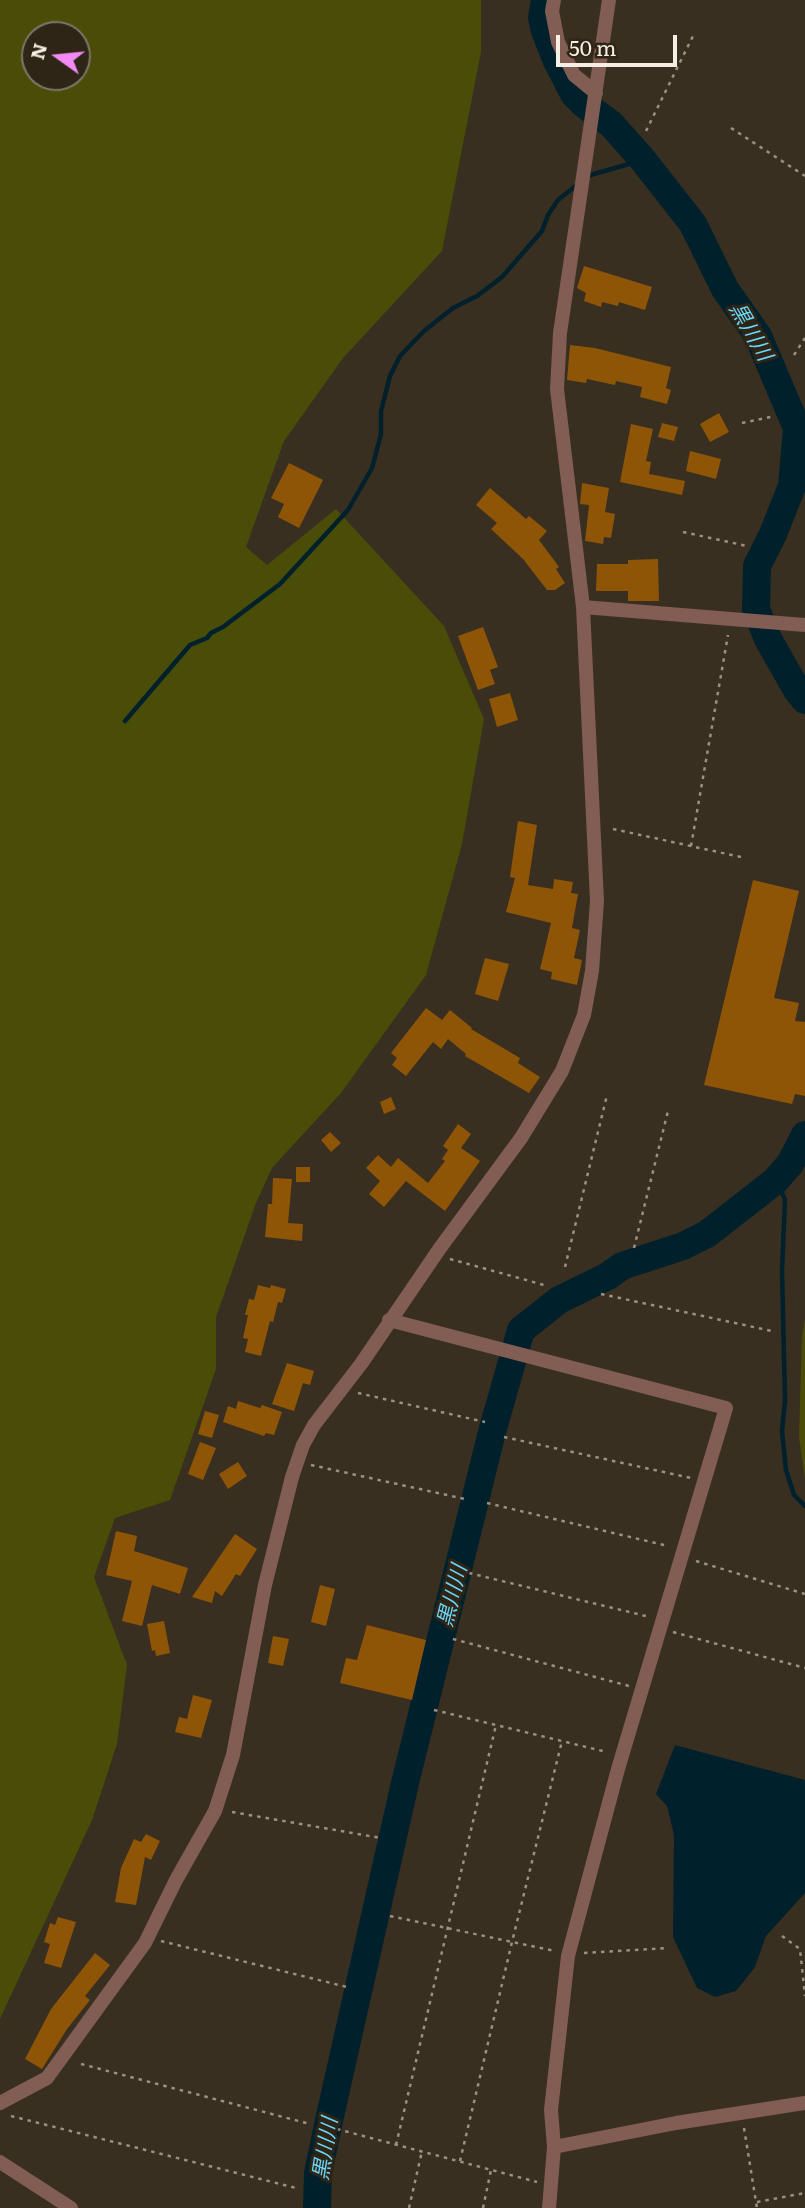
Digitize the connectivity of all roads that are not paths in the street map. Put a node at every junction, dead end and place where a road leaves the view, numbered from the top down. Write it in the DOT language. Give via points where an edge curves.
graph roads {
  1 [pos="554,0"];
  2 [pos="609,0"];
  3 [pos="596,93"];
  4 [pos="583,607"];
  5 [pos="805,625"];
  6 [pos="390,1320"];
  7 [pos="0,2103"];
  8 [pos="805,2103"];
  9 [pos="554,2147"];
  10 [pos="0,2162"];
  11 [pos="71,2208"];
  12 [pos="549,2208"];
  1 -- 3 [label="street" via="558,42 574,75"];
  2 -- 3 [label="street"];
  3 -- 4 [label="street" via="560,333 557,389"];
  4 -- 5 [label="street"];
  4 -- 6 [label="street" via="597,901 584,1015 548,1097"];
  6 -- 7 [label="street" via="314,1425 292,1477 265,1585 233,1755 215,1811 124,1974 47,2078"];
  6 -- 9 [label="street" via="726,1408 618,1769 568,1956 551,2110"];
  8 -- 9 [label="street"];
  9 -- 12 [label="street"];
  10 -- 11 [label="street"];
}
